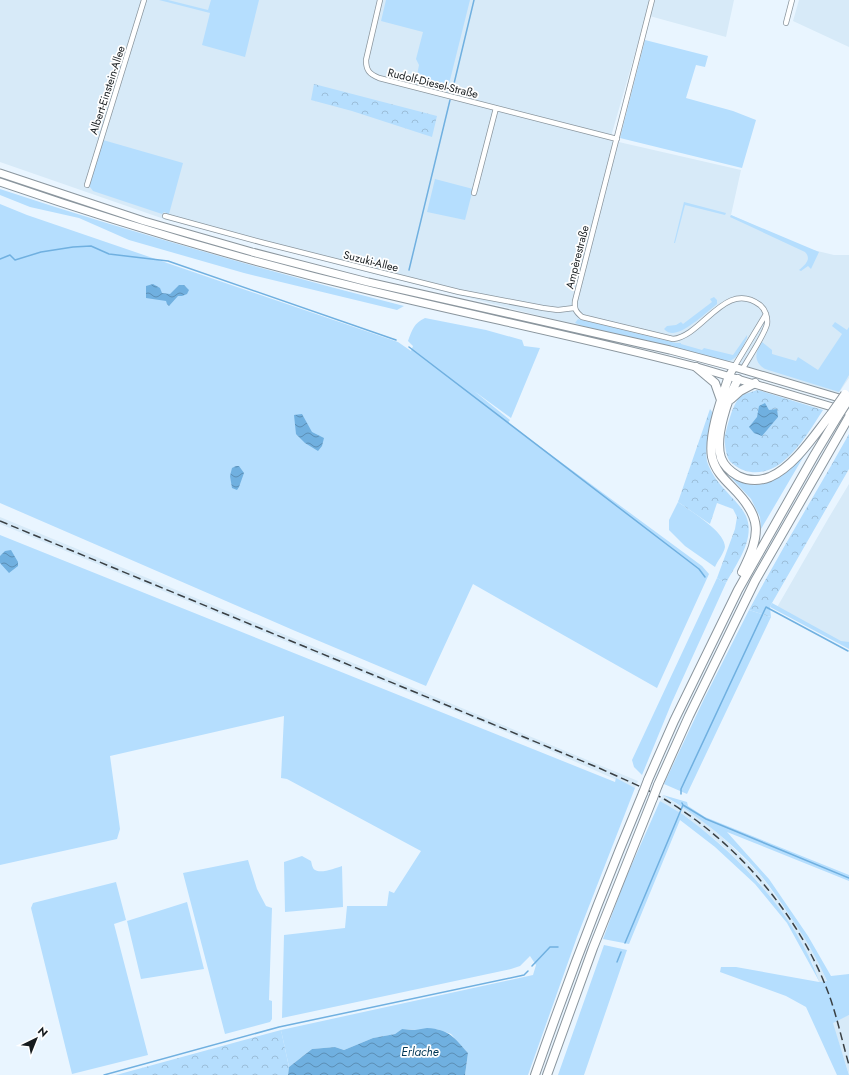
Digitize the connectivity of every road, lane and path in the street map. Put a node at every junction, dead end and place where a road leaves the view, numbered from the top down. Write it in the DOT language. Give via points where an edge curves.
graph roads {
  1 [pos="144,0"];
  2 [pos="380,0"];
  3 [pos="652,0"];
  4 [pos="792,0"];
  5 [pos="786,23"];
  6 [pos="496,108"];
  7 [pos="617,139"];
  8 [pos="0,173"];
  9 [pos="0,182"];
  10 [pos="86,185"];
  11 [pos="474,193"];
  12 [pos="165,216"];
  13 [pos="574,308"];
  14 [pos="766,314"];
  15 [pos="734,366"];
  16 [pos="696,367"];
  17 [pos="742,370"];
  18 [pos="729,376"];
  19 [pos="738,379"];
  20 [pos="755,383"];
  21 [pos="848,395"];
  22 [pos="725,402"];
  23 [pos="835,415"];
  24 [pos="849,416"];
  25 [pos="738,590"];
  26 [pos="549,1074"];
  27 [pos="535,1075"];
  1 -- 10 [label="street, Albert-Einstein-Allee"];
  2 -- 6 [label="street, Rudolf-Diesel-Straße" via="366,60 366,67 372,76"];
  3 -- 7 [label="street, Ampèrestraße"];
  4 -- 5 [label="street"];
  6 -- 7 [label="street, Rudolf-Diesel-Straße"];
  6 -- 11 [label="street"];
  7 -- 13 [label="street, Ampèrestraße"];
  8 -- 15 [label="main road" via="144,221 252,252 368,282"];
  9 -- 16 [label="main road" via="224,253 372,291"];
  12 -- 13 [label="street, Suzuki-Allee" via="459,292 558,310"];
  13 -- 14 [label="street" via="582,317 673,339 678,339 689,332 734,299 757,303"];
  14 -- 15 [label="street"];
  14 -- 17 [label="street" via="766,327"];
  15 -- 17 [label="main road"];
  15 -- 18 [label="main road"];
  16 -- 18 [label="main road"];
  16 -- 22 [label="highway" via="715,384"];
  17 -- 19 [label="main road"];
  17 -- 21 [label="main road"];
  18 -- 19 [label="main road"];
  18 -- 22 [label="highway"];
  19 -- 20 [label="main road"];
  19 -- 22 [label="highway"];
  20 -- 22 [label="highway"];
  20 -- 24 [label="main road"];
  21 -- 23 [label="highway, bridge"];
  22 -- 23 [label="highway" via="720,436 721,459 733,473 750,480 770,477 779,472"];
  22 -- 25 [label="highway" via="711,445 714,463 724,479 749,506 756,525 753,551 742,573"];
  23 -- 25 [label="highway"];
  24 -- 26 [label="highway, bridge" via="755,581 689,716 652,798 597,937"];
  25 -- 27 [label="highway, bridge" via="648,780 588,929"];
}
